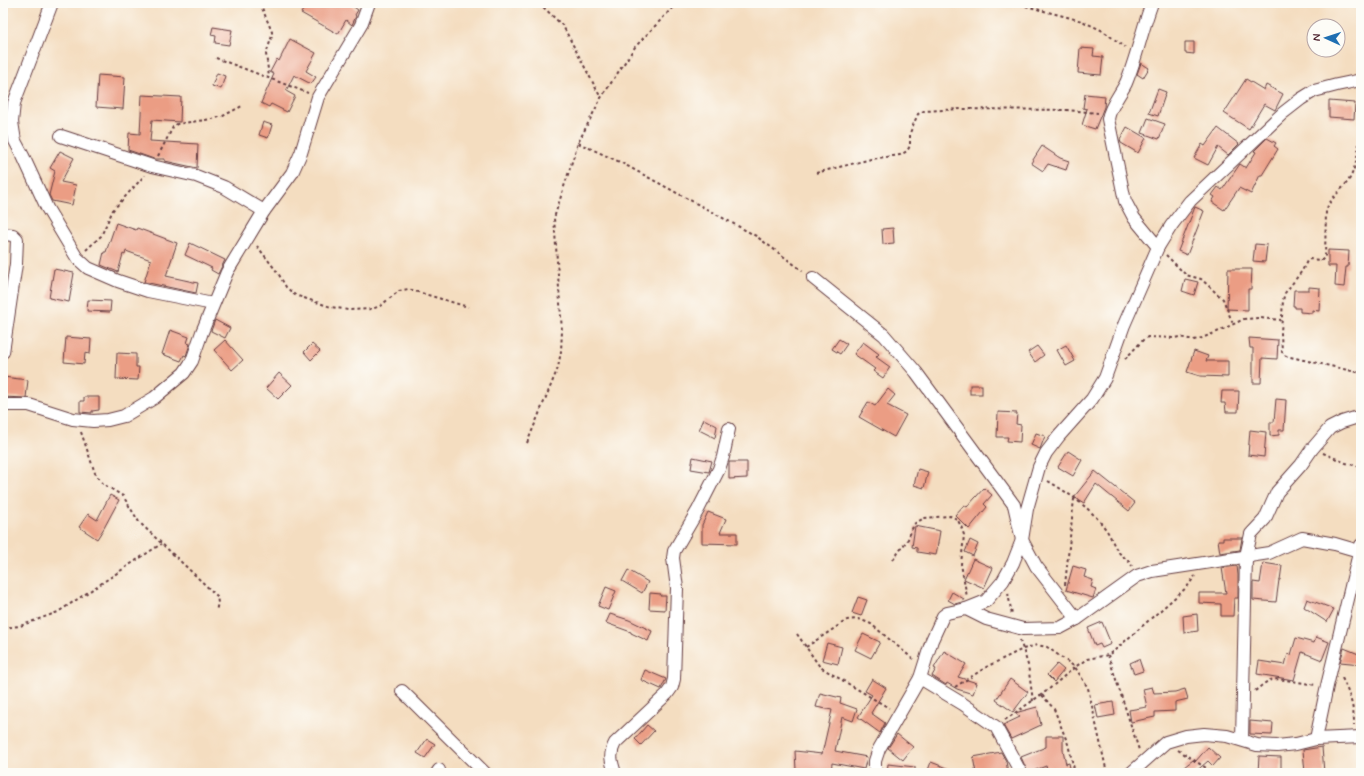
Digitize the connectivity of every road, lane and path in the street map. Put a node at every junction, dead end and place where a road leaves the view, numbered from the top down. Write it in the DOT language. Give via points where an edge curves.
graph roads {
  1 [pos="52,3"];
  2 [pos="260,3"];
  3 [pos="368,3"];
  4 [pos="539,3"];
  5 [pos="677,3"];
  6 [pos="1014,3"];
  7 [pos="1152,3"];
  8 [pos="1136,55"];
  9 [pos="216,58"];
  10 [pos="269,77"];
  11 [pos="1361,80"];
  12 [pos="318,97"];
  13 [pos="601,98"];
  14 [pos="242,106"];
  15 [pos="1109,112"];
  16 [pos="1361,125"];
  17 [pos="61,136"];
  18 [pos="1360,137"];
  19 [pos="578,143"];
  20 [pos="152,166"];
  21 [pos="816,173"];
  22 [pos="264,211"];
  23 [pos="3,234"];
  24 [pos="248,236"];
  25 [pos="1158,247"];
  26 [pos="78,258"];
  27 [pos="812,278"];
  28 [pos="213,304"];
  29 [pos="468,307"];
  30 [pos="1281,320"];
  31 [pos="1233,324"];
  32 [pos="3,352"];
  33 [pos="1121,363"];
  34 [pos="1361,373"];
  35 [pos="3,405"];
  36 [pos="1361,416"];
  37 [pos="74,418"];
  38 [pos="729,429"];
  39 [pos="527,443"];
  40 [pos="1312,449"];
  41 [pos="1361,467"];
  42 [pos="1037,475"];
  43 [pos="1074,498"];
  44 [pos="1022,540"];
  45 [pos="161,544"];
  46 [pos="1360,548"];
  47 [pos="1246,556"];
  48 [pos="893,560"];
  49 [pos="1206,563"];
  50 [pos="1006,576"];
  51 [pos="1136,576"];
  52 [pos="1063,602"];
  53 [pos="969,608"];
  54 [pos="216,611"];
  55 [pos="1077,619"];
  56 [pos="1016,627"];
  57 [pos="3,628"];
  58 [pos="797,634"];
  59 [pos="806,648"];
  60 [pos="1023,649"];
  61 [pos="1108,655"];
  62 [pos="1332,664"];
  63 [pos="1075,667"];
  64 [pos="921,673"];
  65 [pos="1327,686"];
  66 [pos="402,691"];
  67 [pos="946,693"];
  68 [pos="1042,694"];
  69 [pos="1033,701"];
  70 [pos="1243,702"];
  71 [pos="899,714"];
  72 [pos="996,727"];
  73 [pos="1358,737"];
  74 [pos="1316,739"];
  75 [pos="1242,740"];
  76 [pos="1166,742"];
  77 [pos="1143,761"];
  78 [pos="484,773"];
  79 [pos="615,773"];
  80 [pos="875,773"];
  81 [pos="1021,773"];
  82 [pos="1075,773"];
  83 [pos="1107,773"];
  84 [pos="1131,773"];
  85 [pos="1214,773"];
  1 -- 26 [label="street" via="14,103 12,122 15,141 37,190"];
  2 -- 10 [label="path" via="272,32 266,54"];
  3 -- 12 [label="street" via="361,25"];
  4 -- 13 [label="path" via="564,26"];
  5 -- 13 [label="path" via="635,47"];
  6 -- 8 [label="path" via="1082,21 1103,31"];
  7 -- 8 [label="street"];
  8 -- 15 [label="street" via="1125,84"];
  9 -- 10 [label="path"];
  10 -- 12 [label="path"];
  11 -- 25 [label="street" via="1314,91 1301,98 1190,201"];
  12 -- 22 [label="street" via="301,153 292,173"];
  13 -- 19 [label="path"];
  14 -- 20 [label="path" via="223,116 177,124"];
  15 -- 21 [label="path" via="961,109 924,111 918,114 914,123 907,151 900,155 871,159"];
  15 -- 25 [label="street" via="1108,119 1125,201 1134,218"];
  16 -- 18 [label="path"];
  17 -- 20 [label="street"];
  18 -- 30 [label="path" via="1355,167 1350,178 1332,198 1326,211 1324,257 1322,260 1307,261 1285,293"];
  19 -- 27 [label="path" via="620,162 756,236"];
  19 -- 39 [label="path" via="554,218 562,331 561,351 558,368"];
  20 -- 22 [label="street" via="196,176 224,187"];
  20 -- 26 [label="path" via="113,210 102,236"];
  22 -- 24 [label="street"];
  23 -- 32 [label="street" via="13,235 17,239 16,264"];
  24 -- 28 [label="street" via="227,272"];
  24 -- 29 [label="path" via="286,287 295,295 332,307 348,310 372,309 399,291 408,289"];
  25 -- 31 [label="path" via="1186,275 1201,279 1223,300"];
  25 -- 42 [label="street" via="1124,325 1105,378 1092,399 1046,453"];
  26 -- 28 [label="street" via="88,268 118,281 148,291"];
  27 -- 44 [label="street" via="884,335 916,372 1014,505"];
  28 -- 37 [label="street" via="192,361 174,382 124,416 93,421"];
  30 -- 31 [label="path" via="1244,319"];
  30 -- 34 [label="path" via="1282,352 1286,356"];
  31 -- 33 [label="path" via="1194,340 1179,337 1148,337"];
  35 -- 37 [label="street" via="29,405"];
  36 -- 40 [label="street" via="1330,428"];
  37 -- 45 [label="path" via="84,438 95,473 103,484 123,496 139,522"];
  38 -- 79 [label="street" via="719,469 674,551 677,588 672,687 615,743 610,759"];
  40 -- 41 [label="path"];
  40 -- 47 [label="street" via="1277,492 1265,519 1251,534"];
  42 -- 43 [label="path"];
  42 -- 44 [label="street" via="1027,509"];
  43 -- 51 [label="path" via="1106,531 1117,550 1129,561"];
  43 -- 52 [label="path"];
  44 -- 50 [label="street"];
  44 -- 52 [label="street" via="1036,566"];
  45 -- 54 [label="path" via="217,596"];
  45 -- 57 [label="path" via="58,612 20,626"];
  46 -- 47 [label="street" via="1300,538 1269,554"];
  46 -- 62 [label="street"];
  47 -- 49 [label="street"];
  47 -- 70 [label="street"];
  48 -- 53 [label="path" via="908,539 914,524 924,518 950,516 957,519 964,535 961,564"];
  49 -- 51 [label="street"];
  49 -- 61 [label="path" via="1187,587"];
  50 -- 53 [label="street" via="986,601"];
  50 -- 56 [label="path" via="1009,604"];
  51 -- 55 [label="street"];
  52 -- 55 [label="street"];
  53 -- 56 [label="street" via="986,618"];
  53 -- 64 [label="street" via="943,616"];
  55 -- 56 [label="street" via="1060,628"];
  56 -- 60 [label="path"];
  58 -- 59 [label="path"];
  59 -- 64 [label="path" via="847,620 859,619 871,624 909,654"];
  59 -- 71 [label="path" via="820,667"];
  60 -- 63 [label="path" via="1037,645 1047,647"];
  60 -- 67 [label="path" via="988,666"];
  60 -- 69 [label="path"];
  61 -- 63 [label="path" via="1087,660"];
  61 -- 77 [label="path"];
  62 -- 65 [label="street"];
  62 -- 73 [label="path" via="1341,676 1352,700"];
  63 -- 68 [label="path"];
  63 -- 83 [label="path" via="1088,688"];
  64 -- 67 [label="street"];
  64 -- 71 [label="street"];
  65 -- 70 [label="path" via="1272,679"];
  65 -- 74 [label="street"];
  66 -- 78 [label="street"];
  67 -- 72 [label="street"];
  68 -- 69 [label="path"];
  68 -- 82 [label="path" via="1054,710 1068,744"];
  69 -- 72 [label="path"];
  70 -- 75 [label="street"];
  71 -- 80 [label="street" via="876,756"];
  72 -- 81 [label="street"];
  73 -- 74 [label="street"];
  74 -- 75 [label="street" via="1277,746 1257,745"];
  75 -- 76 [label="street" via="1204,734"];
  76 -- 77 [label="street"];
  76 -- 85 [label="path"];
  77 -- 84 [label="street"];
}
